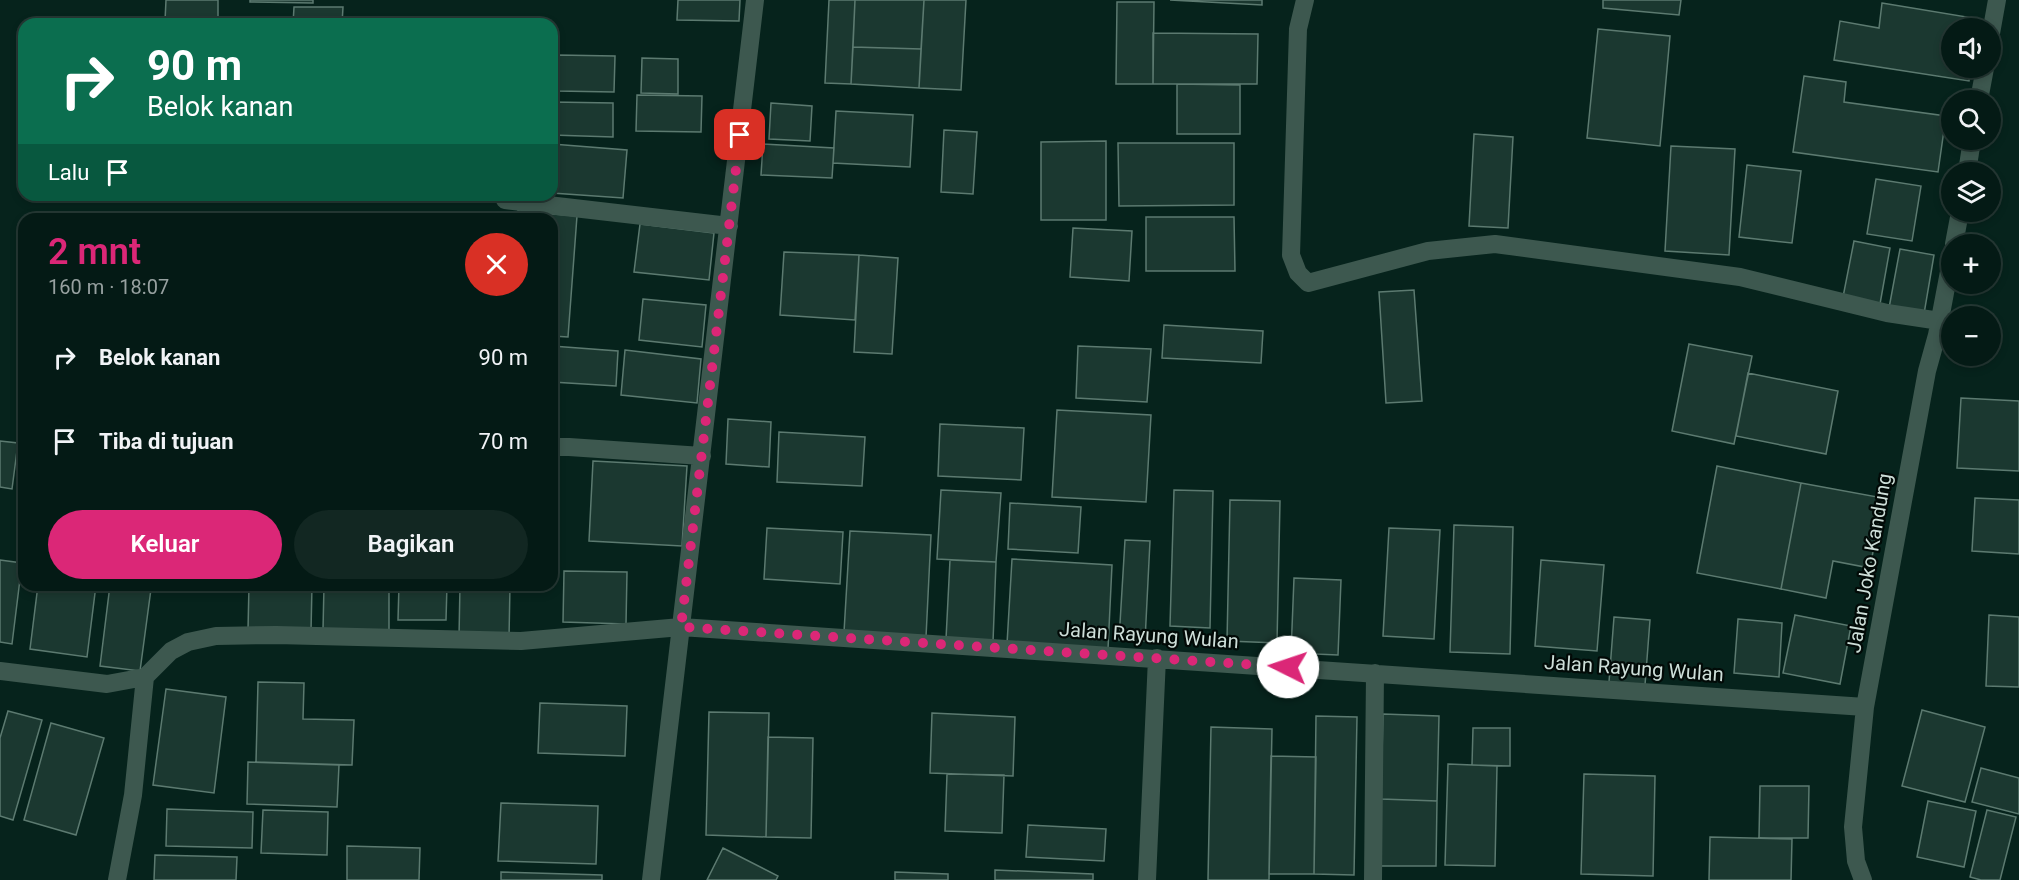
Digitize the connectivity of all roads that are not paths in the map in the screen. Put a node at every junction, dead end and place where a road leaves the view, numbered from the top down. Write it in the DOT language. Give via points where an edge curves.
graph roads {
  1 [pos="755,0"];
  2 [pos="1305,0"];
  3 [pos="1997,0"];
  4 [pos="1994,18"];
  5 [pos="514,201"];
  6 [pos="729,226"];
  7 [pos="1945,294"];
  8 [pos="1939,322"];
  9 [pos="558,447"];
  10 [pos="702,456"];
  11 [pos="681,627"];
  12 [pos="1157,658"];
  13 [pos="0,671"];
  14 [pos="1375,673"];
  15 [pos="145,677"];
  16 [pos="1865,707"];
  17 [pos="117,880"];
  18 [pos="651,880"];
  19 [pos="1147,880"];
  20 [pos="1373,880"];
  21 [pos="1863,880"];
  1 -- 6 [label="street"];
  2 -- 8 [label="street" via="1298,29 1291,255 1308,283 1428,251 1495,244 1740,278"];
  3 -- 4 [label="street"];
  5 -- 6 [label="street"];
  6 -- 10 [label="street"];
  7 -- 8 [label="street, Jalan Joko Kandung"];
  8 -- 16 [label="street, Jalan Joko Kandung"];
  9 -- 10 [label="street"];
  10 -- 11 [label="street"];
  11 -- 12 [label="street, Jalan Rayung Wulan"];
  11 -- 15 [label="street, Jalan Rayung Wulan" via="521,641 216,636 188,642 171,651"];
  11 -- 18 [label="street"];
  12 -- 14 [label="street, Jalan Rayung Wulan"];
  12 -- 19 [label="street"];
  13 -- 15 [label="street" via="107,684"];
  14 -- 16 [label="street, Jalan Rayung Wulan"];
  14 -- 20 [label="street"];
  15 -- 17 [label="street" via="133,795"];
  16 -- 21 [label="street, Jalan Joko Kandung" via="1853,827 1856,861"];
}
